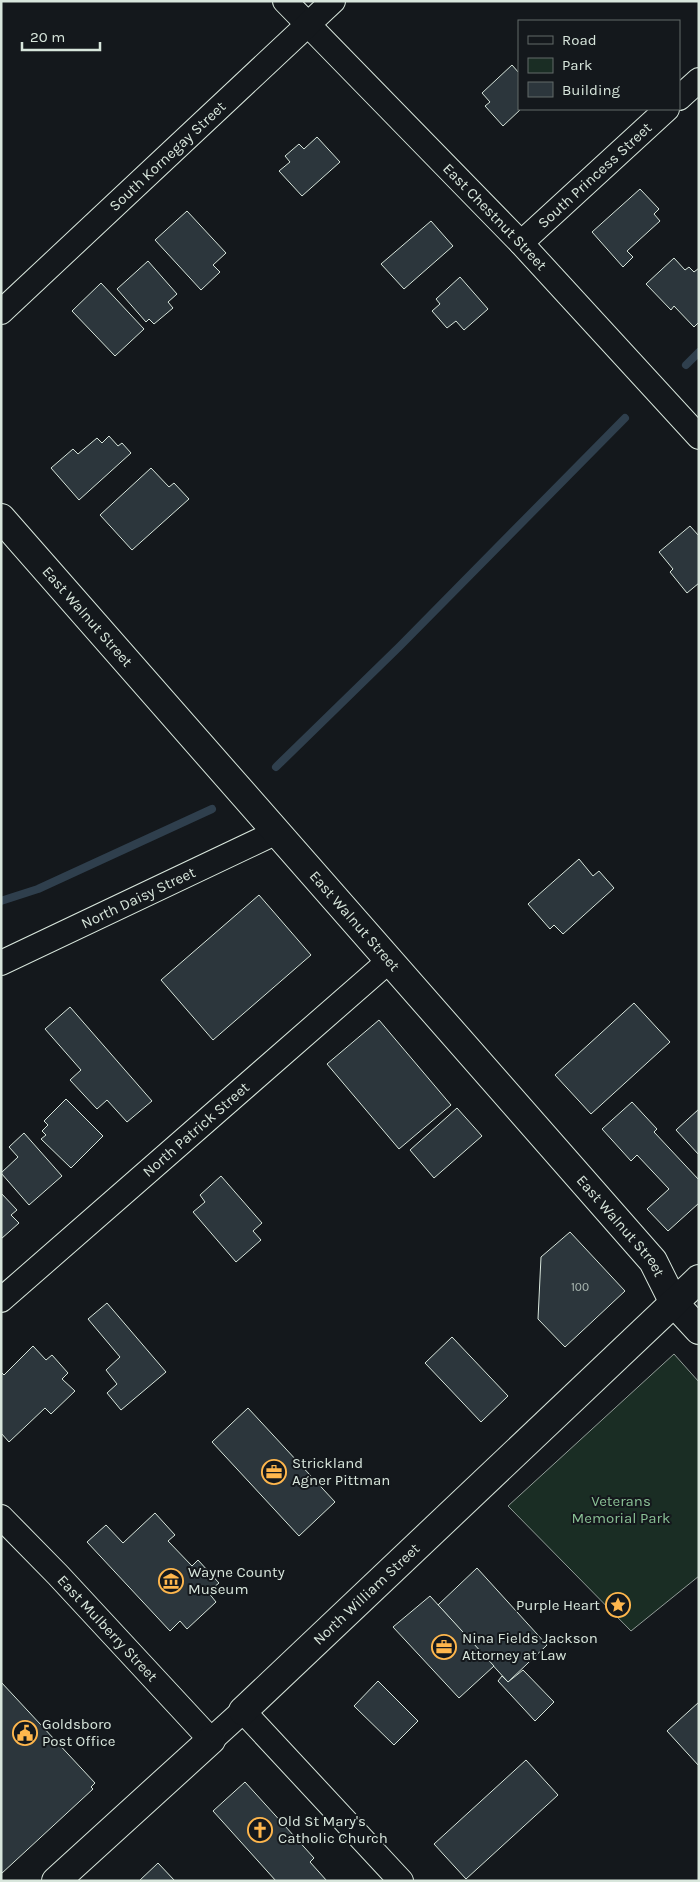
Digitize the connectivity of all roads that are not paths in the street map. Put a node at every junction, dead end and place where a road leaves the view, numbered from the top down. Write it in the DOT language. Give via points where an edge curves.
graph roads {
  1 [pos="285,1"];
  2 [pos="333,1"];
  3 [pos="308,25"];
  4 [pos="699,80"];
  5 [pos="680,97"];
  6 [pos="666,110"];
  7 [pos="521,243"];
  8 [pos="1,312"];
  9 [pos="699,437"];
  10 [pos="1,518"];
  11 [pos="278,832"];
  12 [pos="390,960"];
  13 [pos="1,963"];
  14 [pos="699,1280"];
  15 [pos="1,1300"];
  16 [pos="674,1303"];
  17 [pos="699,1330"];
  18 [pos="1,1517"];
  19 [pos="243,1711"];
  20 [pos="211,1740"];
  21 [pos="56,1881"];
  22 [pos="401,1881"];
  1 -- 3 [label="street, East Chestnut Street"];
  2 -- 3 [label="street, South Kornegay Street"];
  3 -- 7 [label="street, East Chestnut Street"];
  3 -- 8 [label="street, South Kornegay Street"];
  4 -- 5 [label="street"];
  6 -- 7 [label="street, South Princess Street"];
  7 -- 9 [label="street, East Chestnut Street"];
  10 -- 11 [label="street, East Walnut Street"];
  11 -- 12 [label="street, East Walnut Street"];
  11 -- 13 [label="street, North Daisy Street"];
  12 -- 15 [label="street, North Patrick Street"];
  12 -- 16 [label="street, East Walnut Street" via="653,1261"];
  14 -- 16 [label="street, North William Street"];
  16 -- 17 [label="street, East Walnut Street"];
  16 -- 19 [label="street, North William Street"];
  18 -- 20 [label="street, East Mulberry Street"];
  19 -- 20 [label="street, North William Street"];
  19 -- 22 [label="street"];
  20 -- 21 [label="street, North William Street"];
}
